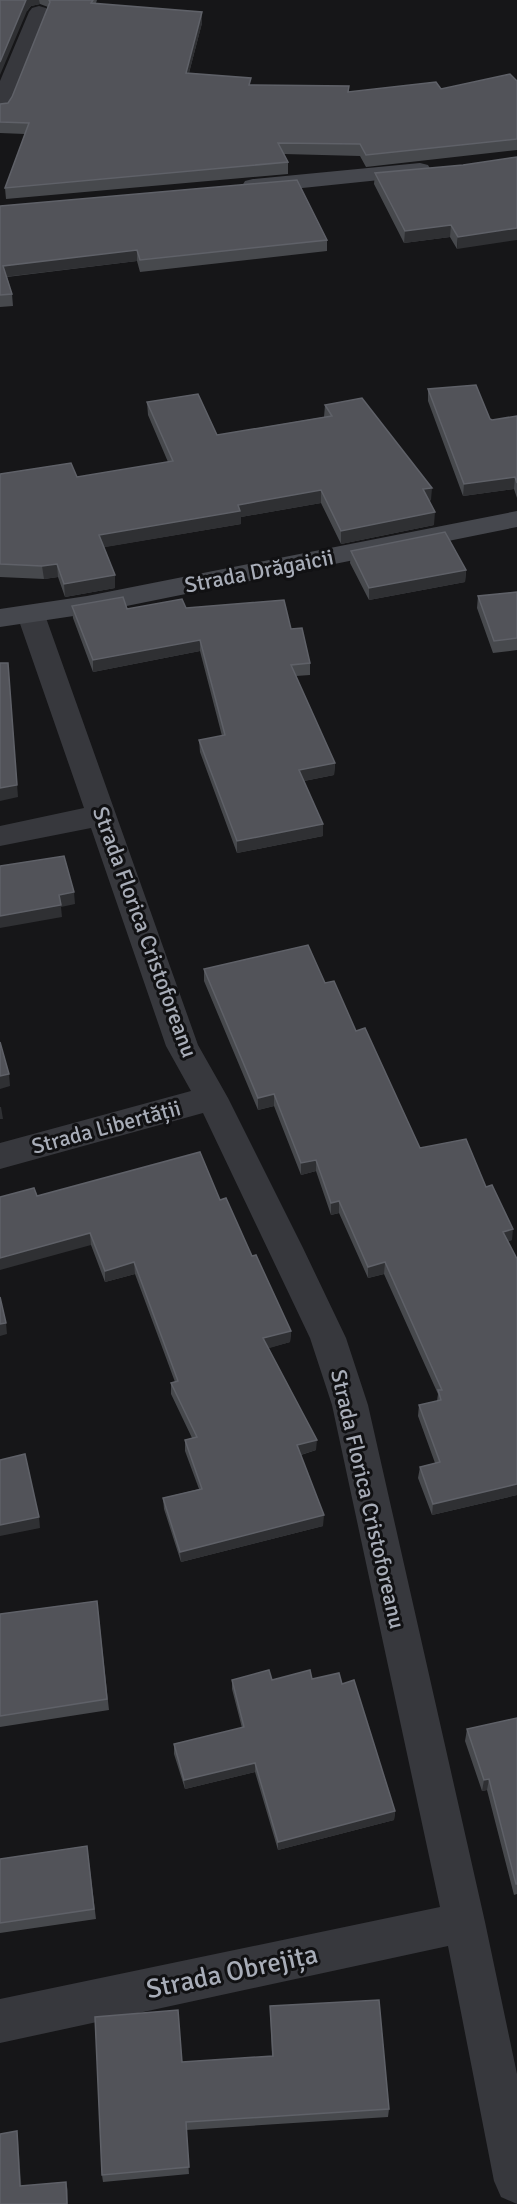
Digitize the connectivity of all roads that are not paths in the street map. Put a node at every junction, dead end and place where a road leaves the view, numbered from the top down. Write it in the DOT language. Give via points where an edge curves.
graph roads {
  1 [pos="39,12"];
  2 [pos="0,107"];
  3 [pos="439,169"];
  4 [pos="237,187"];
  5 [pos="517,519"];
  6 [pos="15,616"];
  7 [pos="102,815"];
  8 [pos="0,836"];
  9 [pos="212,1098"];
  10 [pos="0,1156"];
  11 [pos="464,1922"];
  12 [pos="0,2021"];
  13 [pos="517,2181"];
  1 -- 2 [label="street"];
  3 -- 4 [label="street"];
  5 -- 6 [label="street, Strada Drăgaicii"];
  6 -- 7 [label="street, Strada Florica Cristoforeanu"];
  7 -- 8 [label="street"];
  7 -- 9 [label="street, Strada Florica Cristoforeanu" via="182,1046"];
  9 -- 10 [label="street, Strada Libertății"];
  9 -- 11 [label="street, Strada Florica Cristoforeanu" via="324,1328 350,1405"];
  11 -- 12 [label="street, Strada Obrejița"];
  11 -- 13 [label="street, Strada Florica Cristoforeanu"];
}
